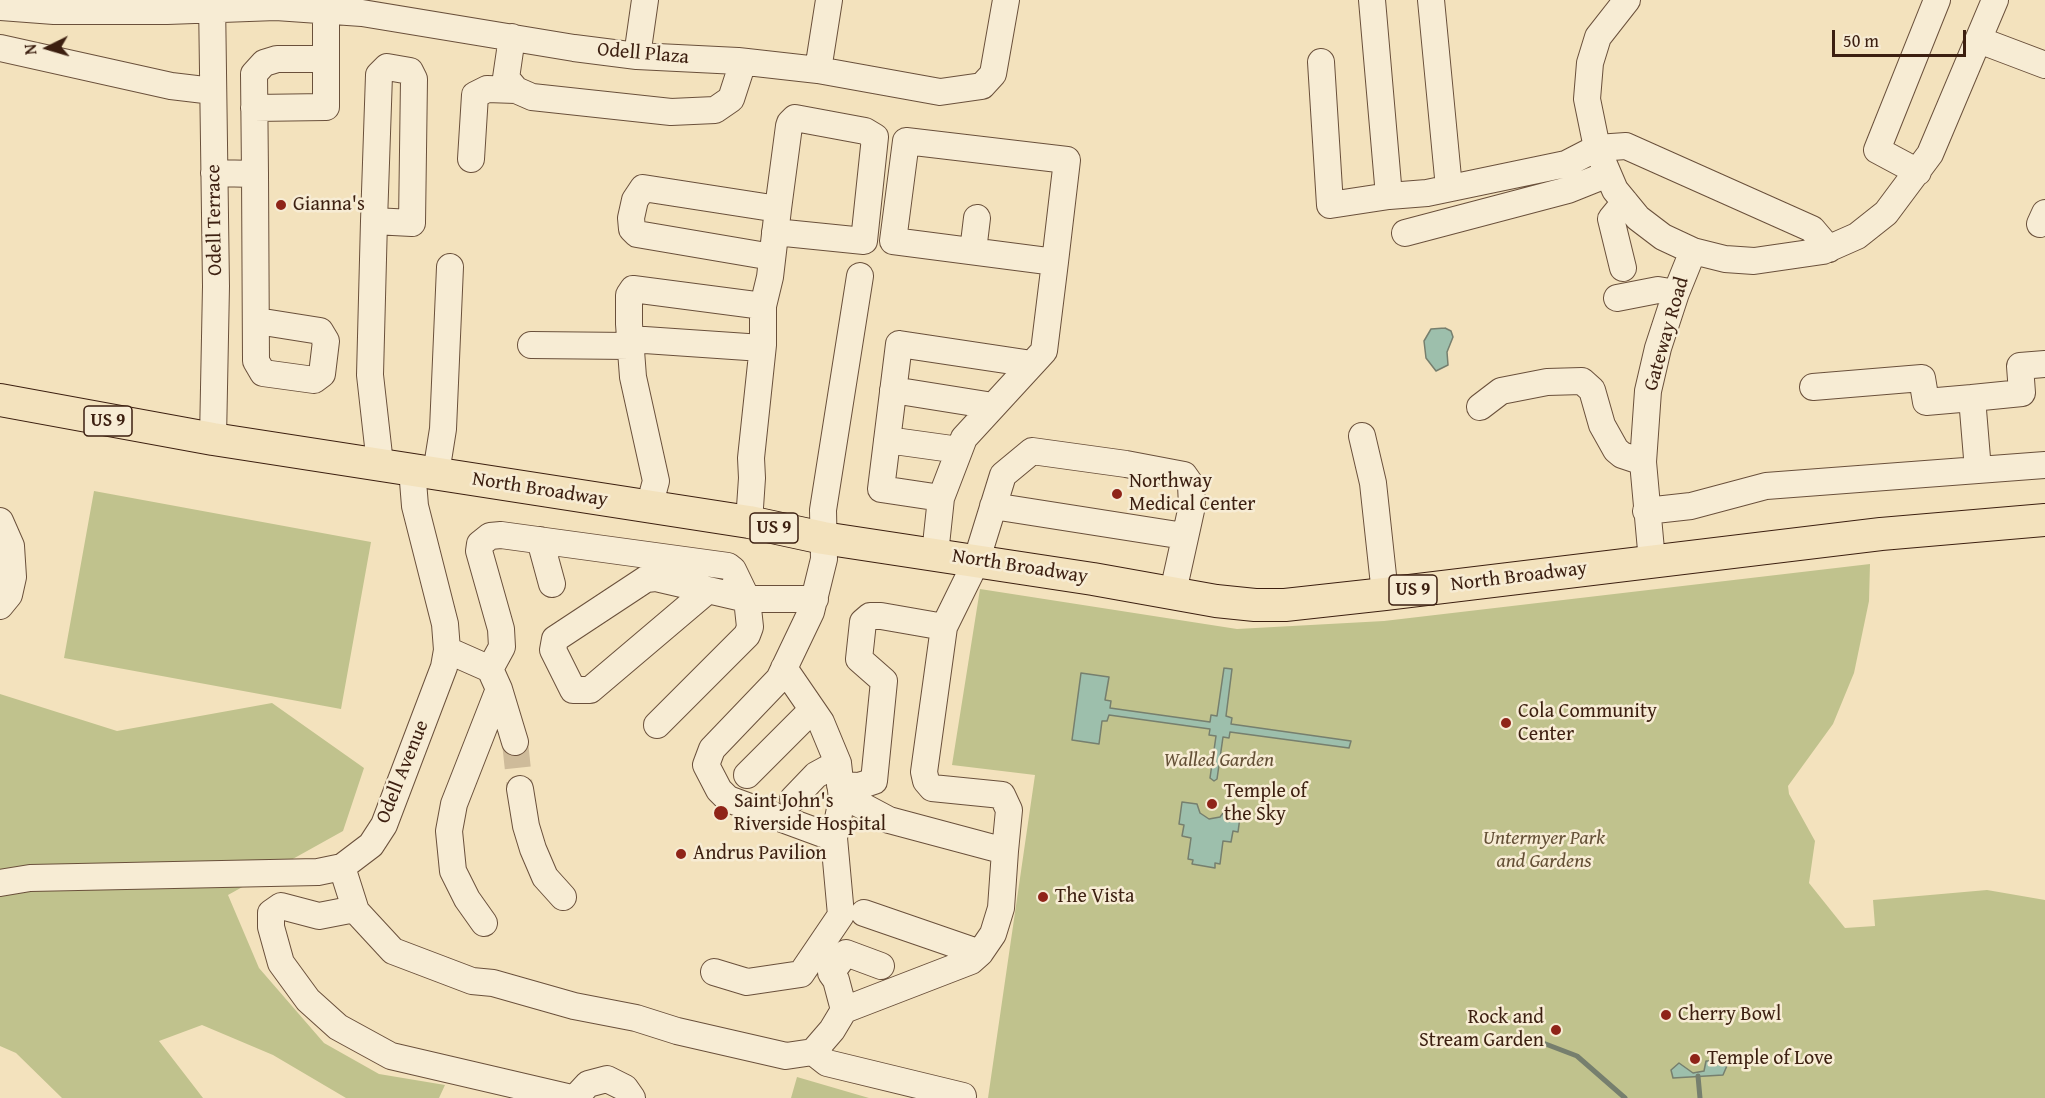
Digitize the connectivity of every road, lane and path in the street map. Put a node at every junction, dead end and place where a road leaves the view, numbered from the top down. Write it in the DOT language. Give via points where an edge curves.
graph roads {
  1 [pos="645,0"];
  2 [pos="829,0"];
  3 [pos="1006,0"];
  4 [pos="1372,0"];
  5 [pos="1431,0"];
  6 [pos="1627,0"];
  7 [pos="1937,0"];
  8 [pos="1995,0"];
  9 [pos="276,4"];
  10 [pos="212,5"];
  11 [pos="0,7"];
  12 [pos="326,10"];
  13 [pos="512,37"];
  14 [pos="1979,40"];
  15 [pos="0,48"];
  16 [pos="637,56"];
  17 [pos="326,59"];
  18 [pos="743,62"];
  19 [pos="1321,62"];
  20 [pos="2045,65"];
  21 [pos="818,70"];
  22 [pos="516,90"];
  23 [pos="213,91"];
  24 [pos="254,108"];
  25 [pos="1597,148"];
  26 [pos="471,159"];
  27 [pos="1918,172"];
  28 [pos="214,173"];
  29 [pos="255,174"];
  30 [pos="1608,174"];
  31 [pos="1449,188"];
  32 [pos="1389,196"];
  33 [pos="1624,202"];
  34 [pos="978,218"];
  35 [pos="374,221"];
  36 [pos="775,233"];
  37 [pos="1405,233"];
  38 [pos="1829,249"];
  39 [pos="973,251"];
  40 [pos="1693,251"];
  41 [pos="1055,262"];
  42 [pos="450,267"];
  43 [pos="1623,268"];
  44 [pos="860,276"];
  45 [pos="1676,293"];
  46 [pos="1617,298"];
  47 [pos="763,306"];
  48 [pos="257,321"];
  49 [pos="630,342"];
  50 [pos="531,345"];
  51 [pos="762,348"];
  52 [pos="1032,364"];
  53 [pos="2045,364"];
  54 [pos="1813,387"];
  55 [pos="893,390"];
  56 [pos="1972,398"];
  57 [pos="993,406"];
  58 [pos="1,407"];
  59 [pos="1480,407"];
  60 [pos="1362,436"];
  61 [pos="213,440"];
  62 [pos="887,440"];
  63 [pos="959,450"];
  64 [pos="1643,462"];
  65 [pos="380,464"];
  66 [pos="2045,465"];
  67 [pos="1978,470"];
  68 [pos="424,471"];
  69 [pos="941,498"];
  70 [pos="993,506"];
  71 [pos="649,507"];
  72 [pos="1646,511"];
  73 [pos="2045,520"];
  74 [pos="0,521"];
  75 [pos="749,522"];
  76 [pos="1184,537"];
  77 [pos="823,538"];
  78 [pos="540,540"];
  79 [pos="935,554"];
  80 [pos="1652,561"];
  81 [pos="976,562"];
  82 [pos="552,584"];
  83 [pos="708,590"];
  84 [pos="1173,592"];
  85 [pos="1385,594"];
  86 [pos="747,599"];
  87 [pos="814,599"];
  88 [pos="0,606"];
  89 [pos="944,627"];
  90 [pos="447,650"];
  91 [pos="784,668"];
  92 [pos="495,679"];
  93 [pos="812,710"];
  94 [pos="657,725"];
  95 [pos="515,742"];
  96 [pos="747,775"];
  97 [pos="840,781"];
  98 [pos="520,789"];
  99 [pos="793,799"];
  100 [pos="834,838"];
  101 [pos="1005,851"];
  102 [pos="342,867"];
  103 [pos="0,883"];
  104 [pos="563,897"];
  105 [pos="355,909"];
  106 [pos="864,913"];
  107 [pos="484,923"];
  108 [pos="980,953"];
  109 [pos="881,966"];
  110 [pos="714,972"];
  111 [pos="844,1010"];
  112 [pos="813,1052"];
  113 [pos="963,1096"];
  114 [pos="571,1098"];
  115 [pos="576,1098"];
  116 [pos="632,1098"];
  1 -- 16 [label="street"];
  2 -- 21 [label="street"];
  3 -- 21 [label="street, Odell Plaza" via="993,74 982,86 940,92"];
  4 -- 32 [label="street"];
  5 -- 31 [label="street"];
  6 -- 25 [label="street" via="1598,37 1590,63 1587,99"];
  7 -- 27 [label="street" via="1877,150"];
  8 -- 14 [label="street"];
  9 -- 10 [label="street, Odell Plaza"];
  9 -- 12 [label="street, Odell Plaza"];
  10 -- 11 [label="street, Odell Plaza" via="54,11"];
  10 -- 23 [label="street, Odell Terrace"];
  12 -- 13 [label="street, Odell Plaza"];
  12 -- 17 [label="street"];
  13 -- 16 [label="street, Odell Plaza"];
  13 -- 22 [label="street" via="506,78"];
  14 -- 20 [label="street"];
  14 -- 27 [label="street" via="1930,154"];
  15 -- 23 [label="street" via="171,86"];
  16 -- 18 [label="street, Odell Plaza"];
  17 -- 24 [label="street" via="277,58 264,63 254,74"];
  17 -- 24 [label="street" via="326,107"];
  18 -- 21 [label="street, Odell Plaza"];
  18 -- 22 [label="street" via="731,99 716,110 671,112 532,97"];
  19 -- 32 [label="street" via="1330,205"];
  22 -- 26 [label="street" via="487,89 475,95"];
  23 -- 28 [label="street, Odell Terrace"];
  24 -- 29 [label="street"];
  25 -- 30 [label="street"];
  25 -- 31 [label="street" via="1566,164"];
  25 -- 38 [label="street" via="1626,146 1812,229"];
  27 -- 38 [label="street" via="1886,213 1857,236"];
  28 -- 29 [label="street"];
  28 -- 61 [label="street, Odell Terrace"];
  29 -- 48 [label="street"];
  30 -- 33 [label="street"];
  30 -- 37 [label="street" via="1568,190"];
  31 -- 32 [label="street"];
  33 -- 40 [label="street" via="1663,237"];
  33 -- 43 [label="street" via="1611,219"];
  34 -- 39 [label="street"];
  35 -- 35 [label="street" via="412,223 414,79 410,71 387,67 379,75"];
  35 -- 65 [label="street" via="370,375"];
  36 -- 36 [label="street" via="637,234 632,229 635,200 644,188"];
  36 -- 36 [label="street" via="789,126 795,118 875,136 864,241"];
  36 -- 47 [label="street"];
  38 -- 40 [label="street" via="1754,261"];
  39 -- 41 [label="street"];
  39 -- 41 [label="street" via="893,241 906,141 1067,160"];
  40 -- 45 [label="street, Gateway Road"];
  41 -- 52 [label="street" via="1044,351"];
  42 -- 68 [label="street, Odell Avenue" via="443,429"];
  44 -- 77 [label="street" via="823,510"];
  45 -- 46 [label="street" via="1658,290"];
  45 -- 64 [label="street, Gateway Road" via="1648,391"];
  47 -- 49 [label="street" via="633,289 629,295"];
  47 -- 51 [label="street"];
  49 -- 50 [label="street"];
  49 -- 51 [label="street"];
  49 -- 71 [label="street" via="635,387 656,481"];
  51 -- 75 [label="street"];
  52 -- 55 [label="street" via="899,344"];
  52 -- 57 [label="street"];
  53 -- 56 [label="street" via="2020,366 2022,393"];
  54 -- 56 [label="street" via="1922,378 1926,402"];
  55 -- 57 [label="street"];
  55 -- 62 [label="street"];
  56 -- 67 [label="street"];
  57 -- 63 [label="street" via="964,438"];
  58 -- 61 [label="main road, North Broadway / US 9"];
  59 -- 64 [label="street" via="1501,391 1548,382 1581,381 1592,390 1602,425 1616,450"];
  60 -- 85 [label="street" via="1373,483"];
  61 -- 65 [label="main road, North Broadway / US 9"];
  62 -- 63 [label="street"];
  62 -- 69 [label="street" via="881,489"];
  63 -- 69 [label="street"];
  64 -- 72 [label="street, Gateway Road"];
  65 -- 68 [label="main road, North Broadway / US 9"];
  66 -- 67 [label="street"];
  67 -- 72 [label="street" via="1766,486 1691,506"];
  68 -- 71 [label="main road, North Broadway / US 9"];
  68 -- 90 [label="street, Odell Avenue" via="415,506 445,624"];
  69 -- 79 [label="street"];
  70 -- 76 [label="street"];
  70 -- 76 [label="street" via="1003,475 1032,451 1167,470 1184,475 1191,485 1192,506"];
  70 -- 81 [label="street"];
  71 -- 75 [label="main road, North Broadway / US 9"];
  72 -- 80 [label="street, Gateway Road"];
  73 -- 80 [label="main road, North Broadway / US 9" via="1881,534"];
  74 -- 88 [label="street" via="11,546 13,577 9,595"];
  75 -- 77 [label="main road, North Broadway / US 9"];
  76 -- 84 [label="street"];
  77 -- 79 [label="main road, North Broadway / US 9"];
  77 -- 87 [label="street" via="824,559"];
  78 -- 82 [label="street"];
  78 -- 86 [label="street" via="728,566 734,570"];
  78 -- 92 [label="street" via="501,535 490,536 480,544 501,629 502,647"];
  79 -- 81 [label="main road, North Broadway / US 9"];
  80 -- 85 [label="main road, North Broadway / US 9"];
  81 -- 84 [label="main road, North Broadway / US 9"];
  81 -- 89 [label="street"];
  83 -- 83 [label="street" via="646,579 555,639 553,650 573,690 590,690"];
  83 -- 86 [label="street"];
  84 -- 85 [label="main road, North Broadway / US 9" via="1254,605"];
  86 -- 87 [label="street"];
  86 -- 94 [label="street" via="747,635"];
  87 -- 91 [label="street"];
  89 -- 97 [label="street" via="881,616 870,616 863,622 859,659 884,681 874,781 859,786"];
  89 -- 101 [label="street" via="924,772 926,781 932,788 1002,795 1010,810"];
  90 -- 92 [label="street"];
  90 -- 102 [label="street, Odell Avenue" via="384,825 371,845"];
  91 -- 93 [label="street"];
  91 -- 100 [label="street" via="712,749 706,765 728,799"];
  92 -- 95 [label="street"];
  92 -- 107 [label="street" via="448,831 453,871"];
  93 -- 96 [label="street"];
  93 -- 97 [label="street" via="821,722"];
  97 -- 99 [label="street" via="816,775"];
  97 -- 100 [label="street"];
  97 -- 101 [label="street" via="888,820"];
  98 -- 104 [label="street" via="533,849 545,877"];
  100 -- 110 [label="street" via="841,915 810,965 801,974 747,981"];
  101 -- 108 [label="street" via="1001,909 993,934"];
  102 -- 103 [label="street, Odell Avenue" via="303,873 30,878"];
  102 -- 105 [label="street"];
  105 -- 112 [label="street" via="393,951 472,981 786,1056"];
  105 -- 114 [label="street" via="319,916 281,906 271,913 281,963 308,1000 339,1027 392,1056"];
  106 -- 108 [label="street"];
  108 -- 111 [label="street" via="971,961"];
  109 -- 111 [label="street" via="846,953 831,973"];
  111 -- 112 [label="street"];
  112 -- 113 [label="street" via="827,1063"];
  115 -- 116 [label="street" via="588,1084 607,1079 625,1088"];
}
